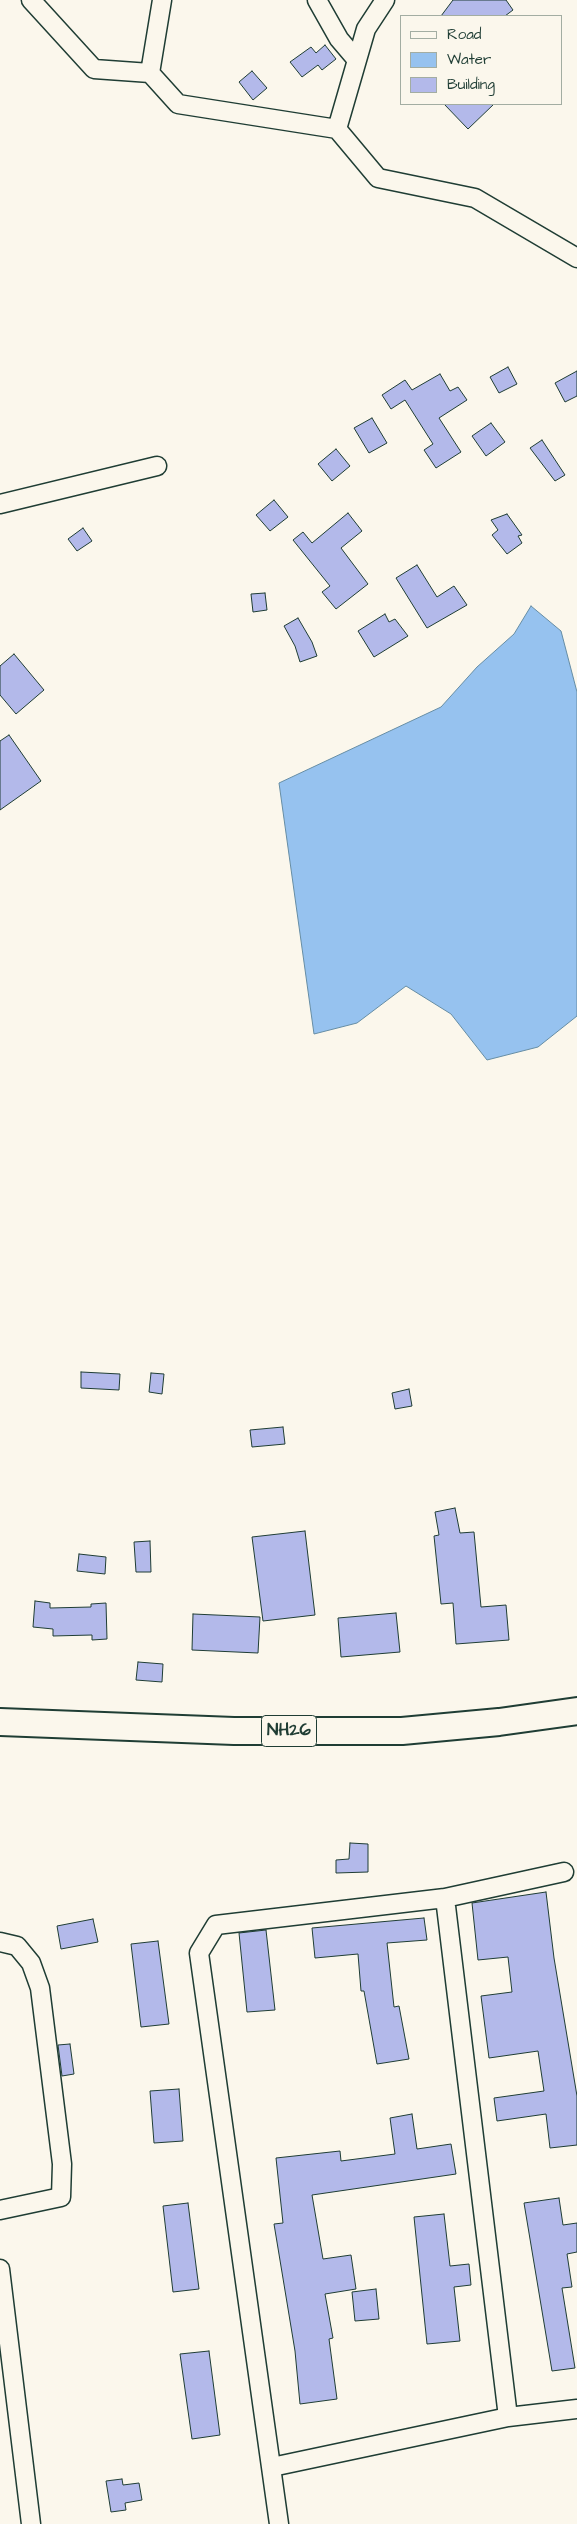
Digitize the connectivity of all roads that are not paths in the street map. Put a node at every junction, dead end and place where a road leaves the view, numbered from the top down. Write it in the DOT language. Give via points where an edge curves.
graph roads {
  1 [pos="31,0"];
  2 [pos="162,0"];
  3 [pos="318,0"];
  4 [pos="385,0"];
  5 [pos="356,59"];
  6 [pos="150,73"];
  7 [pos="336,129"];
  8 [pos="577,258"];
  9 [pos="157,466"];
  10 [pos="0,504"];
  11 [pos="577,1711"];
  12 [pos="0,1722"];
  13 [pos="564,1872"];
  14 [pos="445,1898"];
  15 [pos="0,1942"];
  16 [pos="0,2210"];
  17 [pos="0,2270"];
  18 [pos="577,2409"];
  19 [pos="508,2417"];
  20 [pos="272,2467"];
  21 [pos="31,2524"];
  22 [pos="279,2524"];
  1 -- 6 [label="street" via="94,70"];
  2 -- 6 [label="street"];
  3 -- 5 [label="street" via="339,39"];
  4 -- 5 [label="street" via="366,29"];
  5 -- 7 [label="street"];
  6 -- 7 [label="street" via="178,104"];
  7 -- 8 [label="street" via="378,178 475,198"];
  9 -- 10 [label="street"];
  11 -- 12 [label="highway, NH26" via="402,1730 234,1730"];
  13 -- 14 [label="street"];
  14 -- 19 [label="street"];
  14 -- 20 [label="street" via="216,1925 199,1953"];
  15 -- 16 [label="street" via="17,1946 31,1963 40,1988 62,2164 61,2198"];
  17 -- 21 [label="street"];
  18 -- 19 [label="street"];
  19 -- 20 [label="street"];
  20 -- 22 [label="street"];
}
